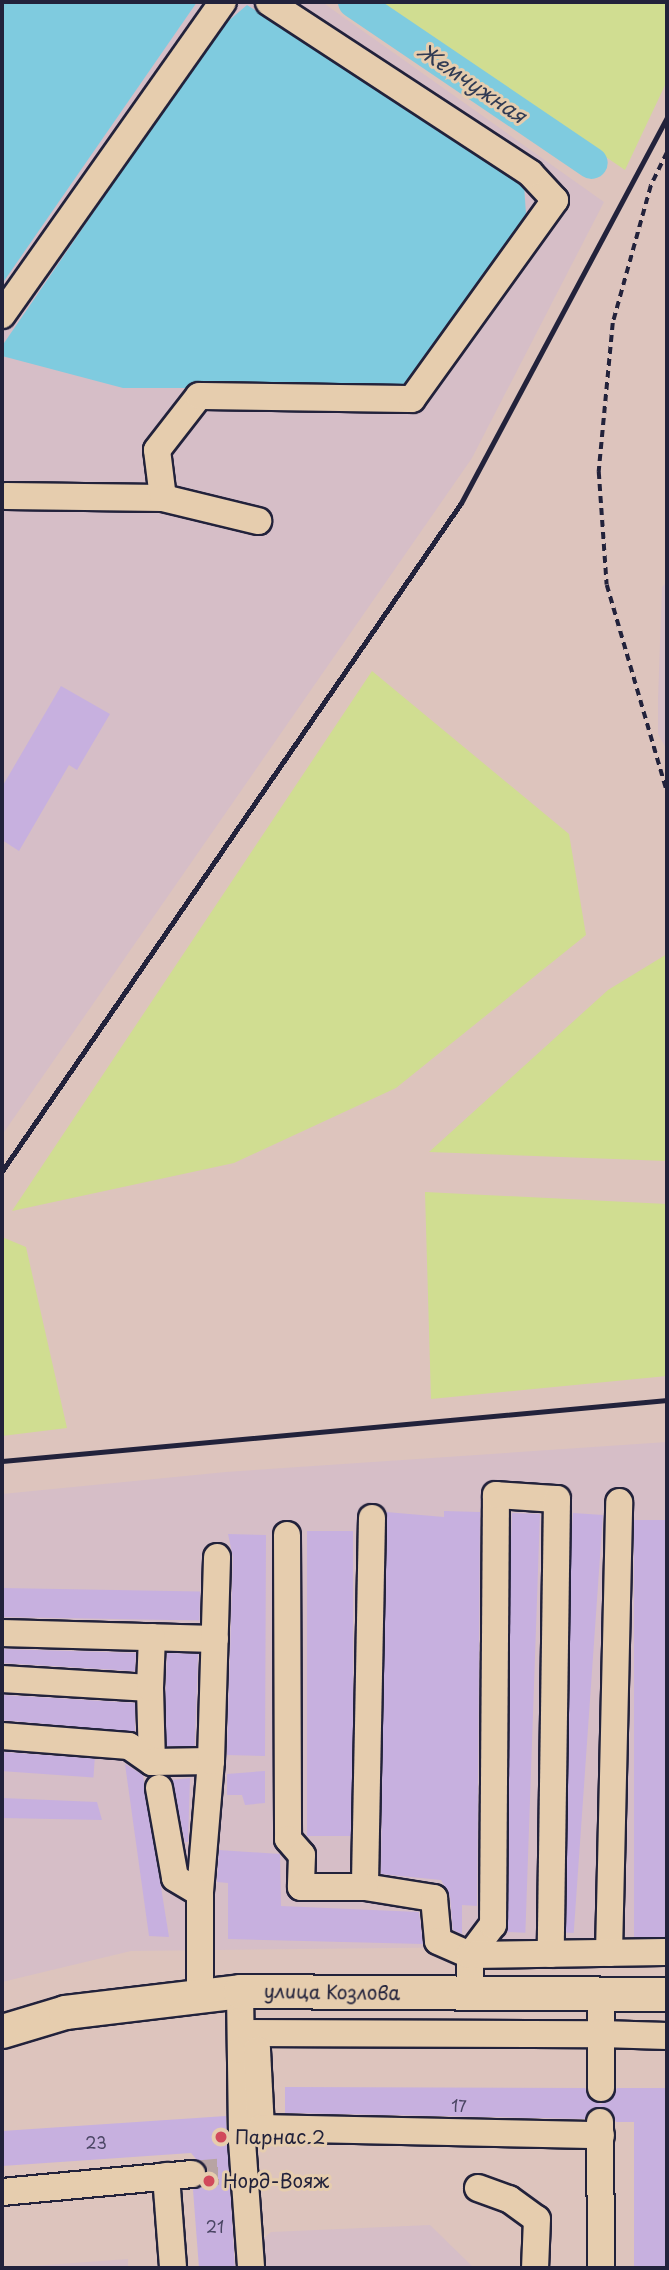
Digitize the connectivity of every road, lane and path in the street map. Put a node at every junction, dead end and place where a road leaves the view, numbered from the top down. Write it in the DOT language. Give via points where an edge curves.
graph roads {
  1 [pos="223,2"];
  2 [pos="269,2"];
  3 [pos="667,153"];
  4 [pos="2,314"];
  5 [pos="3,495"];
  6 [pos="163,498"];
  7 [pos="258,521"];
  8 [pos="667,792"];
  9 [pos="619,1502"];
  10 [pos="372,1518"];
  11 [pos="287,1535"];
  12 [pos="217,1557"];
  13 [pos="2,1633"];
  14 [pos="152,1637"];
  15 [pos="215,1639"];
  16 [pos="2,1679"];
  17 [pos="150,1688"];
  18 [pos="2,1736"];
  19 [pos="211,1761"];
  20 [pos="152,1762"];
  21 [pos="159,1788"];
  22 [pos="365,1887"];
  23 [pos="200,1893"];
  24 [pos="667,1952"];
  25 [pos="609,1953"];
  26 [pos="551,1954"];
  27 [pos="470,1955"];
  28 [pos="240,1991"];
  29 [pos="200,1994"];
  30 [pos="470,1994"];
  31 [pos="601,1994"];
  32 [pos="667,1994"];
  33 [pos="2,2031"];
  34 [pos="601,2034"];
  35 [pos="667,2036"];
  36 [pos="241,2041"];
  37 [pos="601,2088"];
  38 [pos="478,2188"];
  39 [pos="2,2192"];
  40 [pos="173,2268"];
  41 [pos="251,2268"];
  42 [pos="535,2268"];
  43 [pos="601,2268"];
  1 -- 4 [label="lane"];
  2 -- 6 [label="lane" via="530,173 555,200 412,399 199,396 157,450"];
  3 -- 8 [label="path" via="651,186 613,323 599,472 607,584"];
  5 -- 6 [label="lane"];
  6 -- 7 [label="lane"];
  9 -- 25 [label="lane"];
  10 -- 22 [label="lane"];
  11 -- 22 [label="lane" via="288,1839 302,1855 301,1887"];
  12 -- 15 [label="lane"];
  13 -- 14 [label="lane"];
  14 -- 15 [label="lane"];
  14 -- 17 [label="lane"];
  15 -- 19 [label="lane"];
  16 -- 17 [label="lane"];
  17 -- 20 [label="lane"];
  18 -- 20 [label="lane" via="129,1746"];
  19 -- 20 [label="lane"];
  19 -- 23 [label="lane"];
  21 -- 23 [label="lane" via="174,1878"];
  22 -- 27 [label="lane" via="434,1898 438,1941"];
  23 -- 29 [label="lane"];
  24 -- 25 [label="lane"];
  25 -- 26 [label="lane"];
  26 -- 27 [label="lane"];
  26 -- 27 [label="lane" via="557,1499 496,1495 493,1925"];
  27 -- 30 [label="lane"];
  28 -- 29 [label="main road, улица Козлова"];
  28 -- 30 [label="main road, улица Козлова"];
  28 -- 36 [label="lane"];
  29 -- 33 [label="main road, улица Козлова" via="65,2012"];
  30 -- 31 [label="main road, улица Козлова"];
  31 -- 32 [label="main road, улица Козлова"];
  31 -- 34 [label="lane"];
  34 -- 35 [label="lane"];
  34 -- 36 [label="lane"];
  34 -- 37 [label="lane"];
  36 -- 41 [label="lane" via="237,2170"];
  36 -- 43 [label="lane" via="257,2050 261,2128 601,2128"];
  38 -- 42 [label="lane" via="509,2199 537,2218"];
  39 -- 40 [label="lane" via="179,2175"];
}
